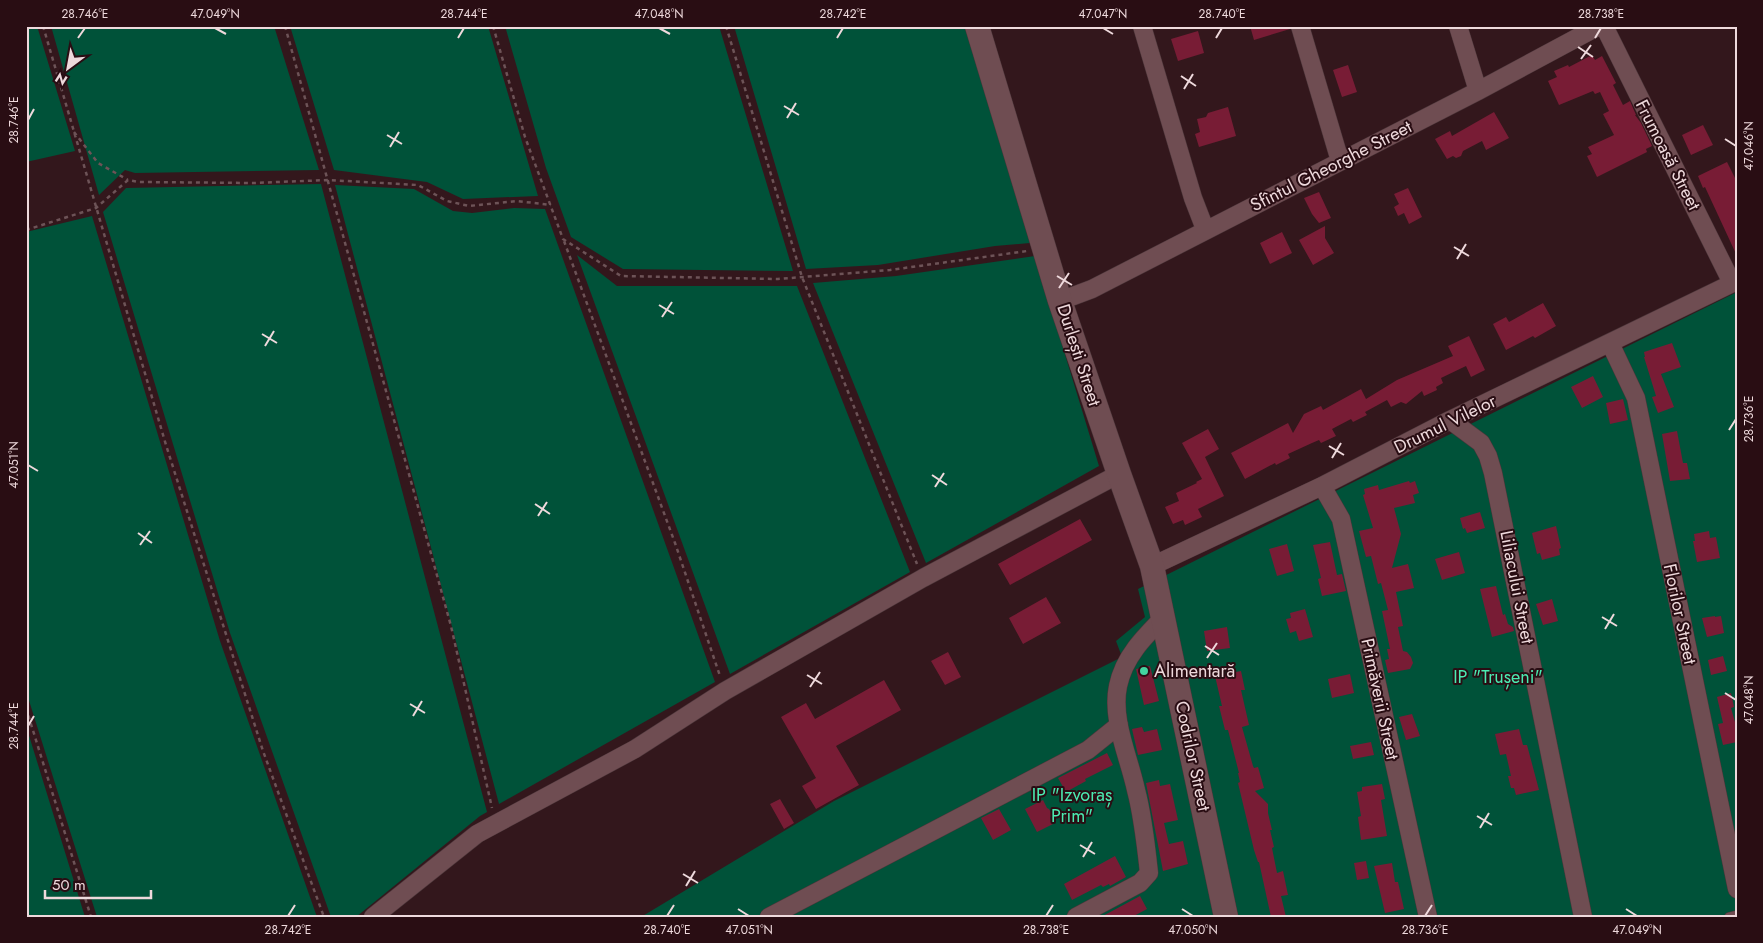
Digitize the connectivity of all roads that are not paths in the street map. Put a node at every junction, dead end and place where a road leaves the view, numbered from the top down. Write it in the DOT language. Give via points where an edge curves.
graph roads {
  1 [pos="977,26"];
  2 [pos="1142,26"];
  3 [pos="1300,26"];
  4 [pos="1458,26"];
  5 [pos="1599,26"];
  6 [pos="1604,26"];
  7 [pos="1478,91"];
  8 [pos="1340,161"];
  9 [pos="1205,229"];
  10 [pos="1734,282"];
  11 [pos="1060,301"];
  12 [pos="1610,343"];
  13 [pos="1450,420"];
  14 [pos="1119,474"];
  15 [pos="1322,486"];
  16 [pos="1152,566"];
  17 [pos="1164,617"];
  18 [pos="1119,725"];
  19 [pos="1737,889"];
  20 [pos="1737,915"];
  21 [pos="373,917"];
  22 [pos="769,917"];
  23 [pos="1076,917"];
  24 [pos="1226,917"];
  25 [pos="1428,917"];
  26 [pos="1583,917"];
  27 [pos="1729,917"];
  1 -- 11 [label="street, Durlești Street"];
  2 -- 9 [label="street"];
  3 -- 8 [label="street"];
  4 -- 7 [label="street"];
  5 -- 7 [label="street, Sfîntul Gheorghe Street"];
  6 -- 10 [label="street, Frumoasă Street"];
  7 -- 8 [label="street, Sfîntul Gheorghe Street"];
  8 -- 9 [label="street, Sfîntul Gheorghe Street"];
  9 -- 11 [label="street, Sfîntul Gheorghe Street" via="1092,289"];
  10 -- 12 [label="street, Drumul Vilelor"];
  11 -- 14 [label="street, Durlești Street"];
  12 -- 13 [label="street, Drumul Vilelor"];
  12 -- 19 [label="street, Florilor Street" via="1636,398"];
  13 -- 15 [label="street, Drumul Vilelor"];
  13 -- 26 [label="street, Liliacului Street" via="1481,443 1493,473"];
  14 -- 16 [label="street, Durlești Street"];
  14 -- 21 [label="street" via="923,578 726,690 627,754 476,834"];
  15 -- 16 [label="street, Drumul Vilelor"];
  15 -- 25 [label="street, Primăverii Street" via="1341,520"];
  16 -- 17 [label="street, Codrilor Street"];
  17 -- 18 [label="street" via="1138,644 1126,664 1118,685"];
  17 -- 24 [label="street, Codrilor Street"];
  18 -- 22 [label="street" via="1088,750"];
  18 -- 23 [label="street" via="1137,792 1149,872 1140,883"];
  20 -- 27 [label="lane"];
}
